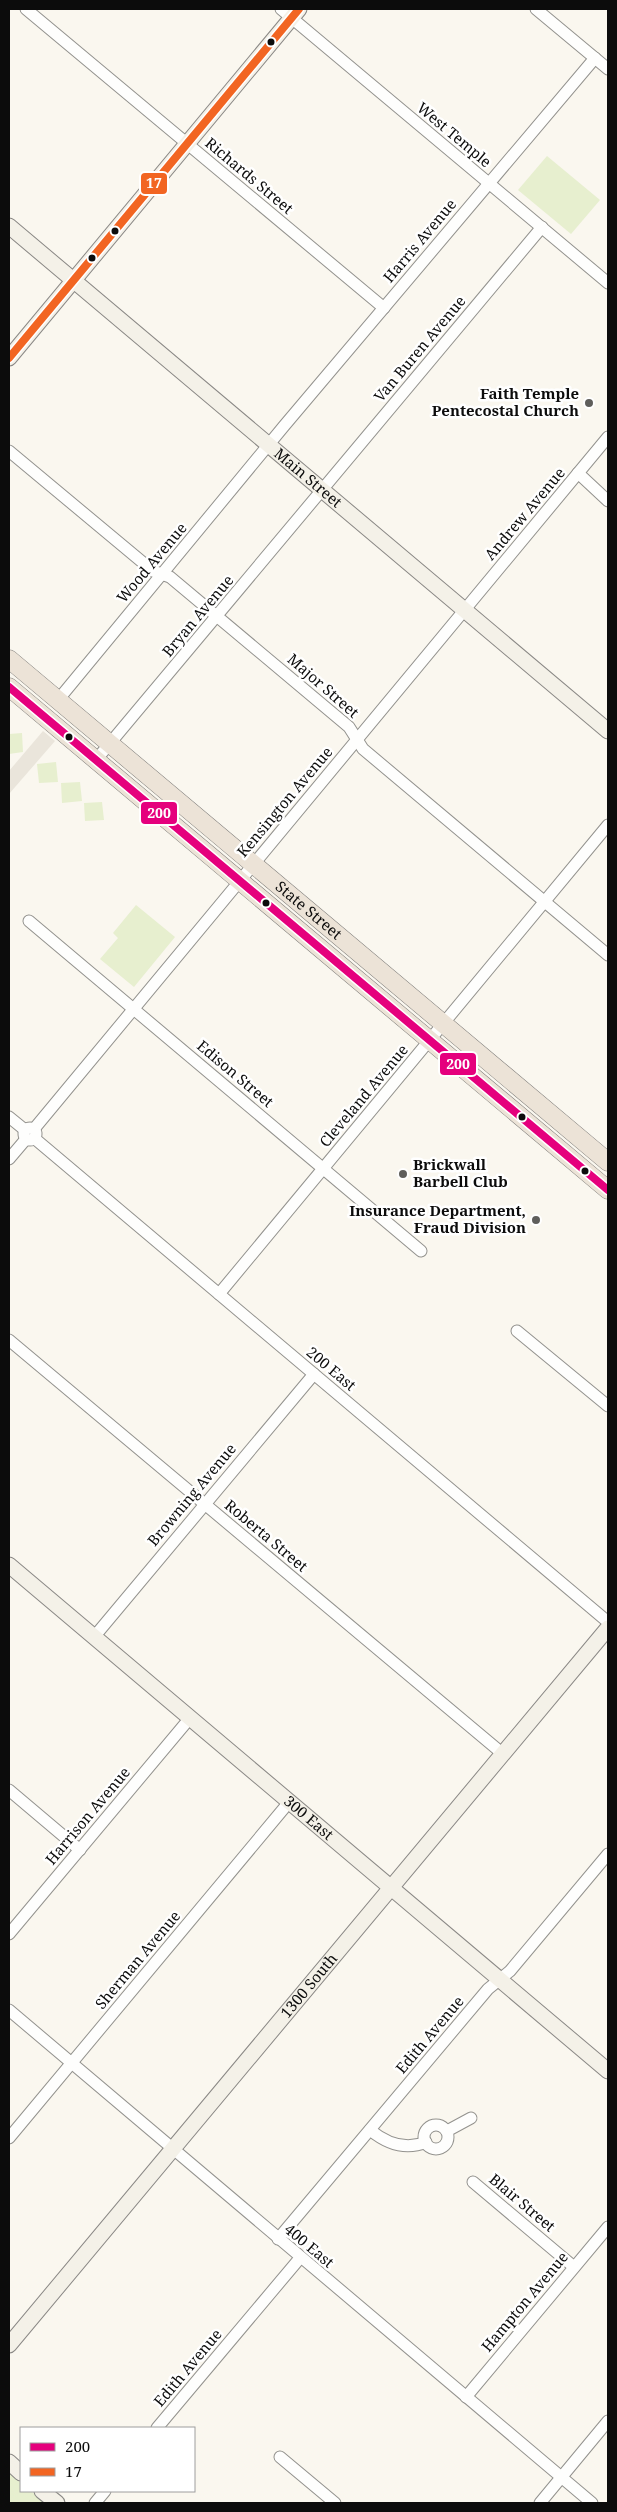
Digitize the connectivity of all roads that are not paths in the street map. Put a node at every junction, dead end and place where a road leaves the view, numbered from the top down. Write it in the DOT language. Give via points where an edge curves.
graph roads {
  1 [pos="26,9"];
  2 [pos="536,9"];
  3 [pos="291,12"];
  4 [pos="595,58"];
  5 [pos="608,69"];
  6 [pos="187,143"];
  7 [pos="488,182"];
  8 [pos="9,226"];
  9 [pos="542,227"];
  10 [pos="73,280"];
  11 [pos="608,283"];
  12 [pos="384,308"];
  13 [pos="9,358"];
  14 [pos="608,437"];
  15 [pos="269,445"];
  16 [pos="9,451"];
  17 [pos="578,473"];
  18 [pos="322,490"];
  19 [pos="608,501"];
  20 [pos="162,574"];
  21 [pos="464,610"];
  22 [pos="217,616"];
  23 [pos="9,659"];
  24 [pos="9,687"];
  25 [pos="58,700"];
  26 [pos="608,731"];
  27 [pos="357,738"];
  28 [pos="110,744"];
  29 [pos="96,760"];
  30 [pos="608,825"];
  31 [pos="252,864"];
  32 [pos="239,880"];
  33 [pos="545,902"];
  34 [pos="29,921"];
  35 [pos="608,955"];
  36 [pos="133,1008"];
  37 [pos="443,1024"];
  38 [pos="430,1040"];
  39 [pos="9,1117"];
  40 [pos="30,1134"];
  41 [pos="9,1159"];
  42 [pos="608,1162"];
  43 [pos="324,1168"];
  44 [pos="608,1190"];
  45 [pos="422,1251"];
  46 [pos="219,1294"];
  47 [pos="517,1331"];
  48 [pos="9,1340"];
  49 [pos="314,1374"];
  50 [pos="608,1406"];
  51 [pos="204,1504"];
  52 [pos="9,1565"];
  53 [pos="608,1622"];
  54 [pos="608,1628"];
  55 [pos="94,1637"];
  56 [pos="190,1718"];
  57 [pos="503,1754"];
  58 [pos="9,1790"];
  59 [pos="290,1801"];
  60 [pos="80,1850"];
  61 [pos="608,1854"];
  62 [pos="391,1888"];
  63 [pos="9,1934"];
  64 [pos="500,1980"];
  65 [pos="9,2010"];
  66 [pos="72,2062"];
  67 [pos="608,2071"];
  68 [pos="471,2118"];
  69 [pos="370,2130"];
  70 [pos="447,2131"];
  71 [pos="9,2138"];
  72 [pos="426,2142"];
  73 [pos="172,2150"];
  74 [pos="473,2182"];
  75 [pos="608,2227"];
  76 [pos="278,2240"];
  77 [pos="300,2258"];
  78 [pos="574,2268"];
  79 [pos="9,2345"];
  80 [pos="466,2397"];
  81 [pos="608,2421"];
  82 [pos="158,2427"];
  83 [pos="280,2457"];
  84 [pos="9,2462"];
  85 [pos="20,2472"];
  86 [pos="561,2477"];
  87 [pos="43,2492"];
  88 [pos="104,2492"];
  89 [pos="57,2503"];
  90 [pos="95,2503"];
  91 [pos="335,2503"];
  92 [pos="540,2503"];
  93 [pos="592,2503"];
  1 -- 6 [label="street, Richards Street"];
  2 -- 4 [label="street"];
  3 -- 6 [label="street"];
  3 -- 7 [label="street, West Temple"];
  4 -- 5 [label="street"];
  4 -- 7 [label="street, Harris Avenue"];
  6 -- 10 [label="street"];
  6 -- 12 [label="street, Richards Street"];
  7 -- 9 [label="street, West Temple"];
  7 -- 12 [label="street, Harris Avenue"];
  8 -- 10 [label="street, Main Street"];
  9 -- 11 [label="street, West Temple"];
  9 -- 18 [label="street, Van Buren Avenue"];
  10 -- 13 [label="street"];
  10 -- 15 [label="street, Main Street"];
  12 -- 15 [label="street, Harris Avenue"];
  14 -- 17 [label="street, Andrew Avenue"];
  15 -- 18 [label="street, Main Street"];
  15 -- 20 [label="street, Wood Avenue"];
  16 -- 20 [label="street, Major Street" via="153,571"];
  17 -- 19 [label="street"];
  17 -- 21 [label="street, Andrew Avenue"];
  18 -- 21 [label="street, Main Street"];
  18 -- 22 [label="street, Bryan Avenue"];
  20 -- 22 [label="street, Major Street"];
  20 -- 25 [label="street, Wood Avenue"];
  21 -- 26 [label="street, Main Street"];
  21 -- 27 [label="street, Kensington Avenue"];
  22 -- 27 [label="street, Major Street" via="349,727"];
  22 -- 28 [label="street, Bryan Avenue"];
  23 -- 25 [label="main road, State Street"];
  24 -- 29 [label="main road, State Street"];
  25 -- 28 [label="main road, State Street"];
  27 -- 31 [label="street, Kensington Avenue"];
  27 -- 33 [label="street, Major Street" via="363,749"];
  28 -- 29 [label="street, Bryan Avenue"];
  28 -- 31 [label="main road, State Street"];
  29 -- 32 [label="main road, State Street"];
  30 -- 33 [label="street, Cleveland Avenue"];
  31 -- 32 [label="street, Kensington Avenue"];
  31 -- 37 [label="main road, State Street"];
  32 -- 36 [label="street, Kensington Avenue"];
  32 -- 38 [label="main road, State Street"];
  33 -- 35 [label="street, Major Street"];
  33 -- 37 [label="street, Cleveland Avenue"];
  34 -- 36 [label="street, Edison Street"];
  36 -- 40 [label="street, Kensington Avenue"];
  36 -- 43 [label="street, Edison Street"];
  37 -- 38 [label="street, Cleveland Avenue"];
  37 -- 42 [label="main road, State Street"];
  38 -- 43 [label="street, Cleveland Avenue"];
  38 -- 44 [label="main road, State Street"];
  39 -- 40 [label="street, 200 East"];
  40 -- 41 [label="street, Kensington Avenue"];
  40 -- 46 [label="street, 200 East"];
  43 -- 45 [label="street, Edison Street"];
  43 -- 46 [label="street, Cleveland Avenue"];
  46 -- 49 [label="street, 200 East"];
  47 -- 50 [label="street"];
  48 -- 51 [label="street, Roberta Street"];
  49 -- 51 [label="street, Browning Avenue"];
  49 -- 53 [label="street, 200 East"];
  51 -- 55 [label="street, Browning Avenue"];
  51 -- 57 [label="street, Roberta Street"];
  52 -- 55 [label="street, 300 East"];
  54 -- 57 [label="street, 1300 South"];
  55 -- 56 [label="street, 300 East"];
  56 -- 59 [label="street, 300 East"];
  56 -- 60 [label="street, Harrison Avenue"];
  57 -- 62 [label="street, 1300 South"];
  58 -- 60 [label="street"];
  59 -- 62 [label="street, 300 East"];
  59 -- 66 [label="street, Sherman Avenue"];
  60 -- 63 [label="street, Harrison Avenue"];
  61 -- 64 [label="street, Edith Avenue"];
  62 -- 64 [label="street, 300 East"];
  62 -- 73 [label="street, 1300 South"];
  64 -- 67 [label="street, 300 East"];
  64 -- 69 [label="street, Edith Avenue" via="488,1989"];
  65 -- 66 [label="street, 400 East"];
  66 -- 71 [label="street, Sherman Avenue"];
  66 -- 73 [label="street, 400 East"];
  68 -- 70 [label="street"];
  69 -- 72 [label="street" via="385,2140 405,2146 414,2147"];
  69 -- 76 [label="street, Edith Avenue"];
  70 -- 72 [label="street" via="447,2142 442,2148 434,2149"];
  70 -- 72 [label="street" via="437,2124 429,2127 424,2134"];
  73 -- 76 [label="street, 400 East"];
  73 -- 79 [label="street, 1300 South"];
  74 -- 78 [label="street, Blair Street"];
  75 -- 78 [label="street, Hampton Avenue"];
  76 -- 77 [label="street, 400 East"];
  77 -- 80 [label="street, 400 East"];
  77 -- 82 [label="street, Edith Avenue"];
  78 -- 80 [label="street, Hampton Avenue"];
  80 -- 86 [label="street, 400 East"];
  81 -- 86 [label="street"];
  83 -- 91 [label="street"];
  84 -- 85 [label="street"];
  86 -- 92 [label="street"];
  86 -- 93 [label="street, 400 East"];
  87 -- 89 [label="street"];
  88 -- 90 [label="street"];
}
